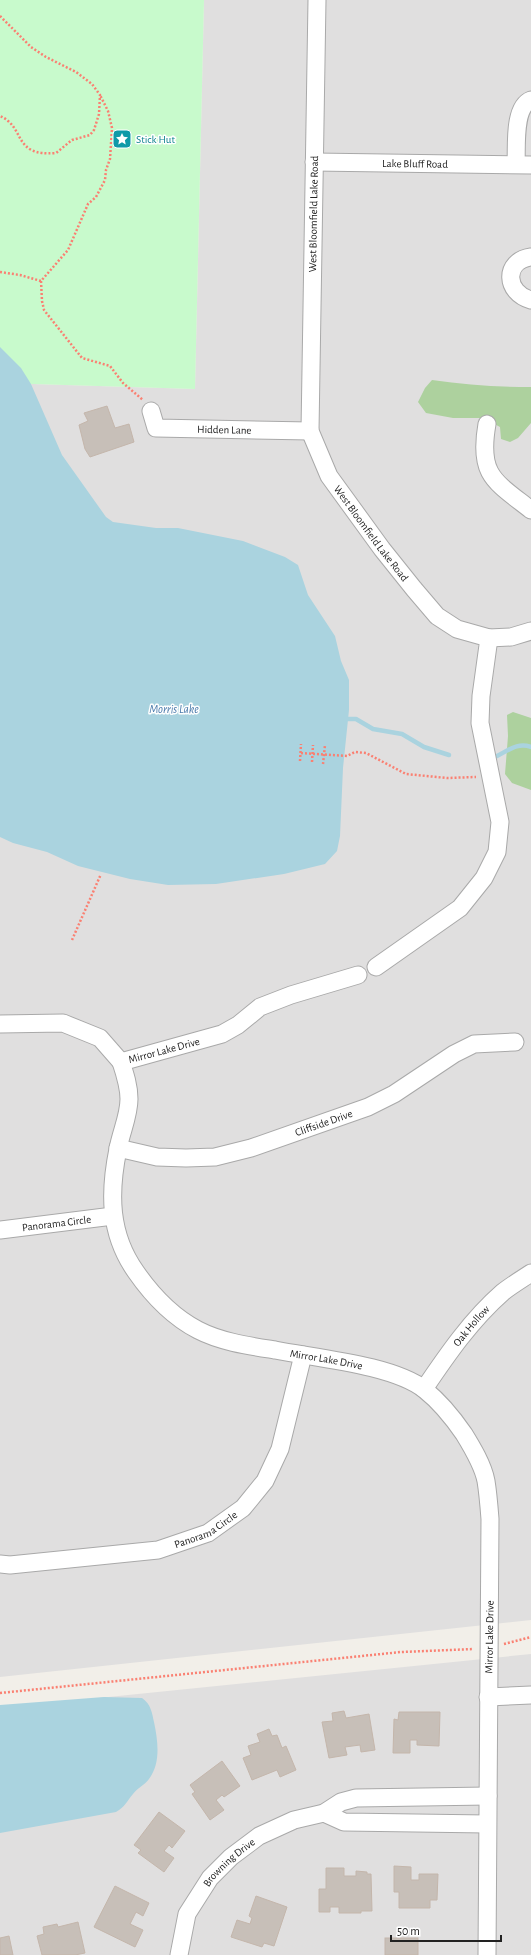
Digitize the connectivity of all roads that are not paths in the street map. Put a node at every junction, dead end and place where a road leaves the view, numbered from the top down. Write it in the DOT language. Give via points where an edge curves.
graph roads {
  1 [pos="317,0"];
  2 [pos="531,100"];
  3 [pos="314,162"];
  4 [pos="524,164"];
  5 [pos="531,257"];
  6 [pos="531,300"];
  7 [pos="151,411"];
  8 [pos="486,424"];
  9 [pos="310,431"];
  10 [pos="531,510"];
  11 [pos="531,631"];
  12 [pos="489,638"];
  13 [pos="376,967"];
  14 [pos="358,975"];
  15 [pos="0,1024"];
  16 [pos="515,1042"];
  17 [pos="121,1062"];
  18 [pos="118,1148"];
  19 [pos="113,1216"];
  20 [pos="0,1230"];
  21 [pos="531,1273"];
  22 [pos="303,1355"];
  23 [pos="424,1389"];
  24 [pos="0,1564"];
  25 [pos="531,1695"];
  26 [pos="488,1697"];
  27 [pos="488,1796"];
  28 [pos="389,1797"];
  29 [pos="324,1813"];
  30 [pos="389,1823"];
  31 [pos="487,1824"];
  32 [pos="179,1955"];
  33 [pos="487,1955"];
  1 -- 3 [label="street, West Bloomfield Lake Road"];
  2 -- 4 [label="street, Lake Bluff Road" via="526,102 520,111 518,120"];
  3 -- 4 [label="street, Lake Bluff Road"];
  3 -- 9 [label="street, West Bloomfield Lake Road"];
  5 -- 6 [label="street" via="517,263 510,277 516,293"];
  7 -- 9 [label="street, Hidden Lane" via="156,428"];
  8 -- 10 [label="street" via="484,455 490,476"];
  9 -- 12 [label="street, West Bloomfield Lake Road" via="329,476 414,590 437,616 457,629"];
  11 -- 12 [label="street, West Bloomfield Lake Road" via="511,637"];
  12 -- 13 [label="street" via="483,673 480,723 500,822 497,852 484,878 460,908"];
  14 -- 17 [label="street, Mirror Lake Drive" via="260,1007 222,1034"];
  15 -- 17 [label="street" via="63,1023 100,1038"];
  16 -- 18 [label="street, Cliffside Drive" via="474,1044 454,1054 394,1094 368,1107 251,1148 215,1157 186,1158 157,1157"];
  17 -- 18 [label="street, Mirror Lake Drive" via="128,1085 129,1100 125,1127"];
  18 -- 19 [label="street, Mirror Lake Drive" via="113,1187"];
  19 -- 20 [label="street, Panorama Circle"];
  19 -- 22 [label="street, Mirror Lake Drive" via="120,1244 135,1271 156,1298 175,1315 199,1331 227,1340"];
  21 -- 23 [label="street, Oak Hollow" via="504,1292 475,1320"];
  22 -- 23 [label="street, Mirror Lake Drive" via="358,1365 394,1375"];
  22 -- 24 [label="street, Panorama Circle" via="280,1448 265,1481 243,1508 208,1533 158,1550"];
  23 -- 26 [label="street, Mirror Lake Drive" via="456,1422 471,1446 486,1479 490,1519"];
  25 -- 26 [label="street"];
  26 -- 27 [label="street, Mirror Lake Drive"];
  27 -- 28 [label="street, Browning Drive"];
  27 -- 31 [label="street, Mirror Lake Drive"];
  28 -- 29 [label="street, Browning Drive" via="356,1798 341,1802"];
  28 -- 30 [label="street"];
  29 -- 30 [label="street" via="344,1822"];
  29 -- 32 [label="street, Browning Drive" via="294,1820 259,1836 230,1857 210,1878 187,1914"];
  30 -- 31 [label="street"];
  31 -- 33 [label="street, Mirror Lake Drive"];
}
